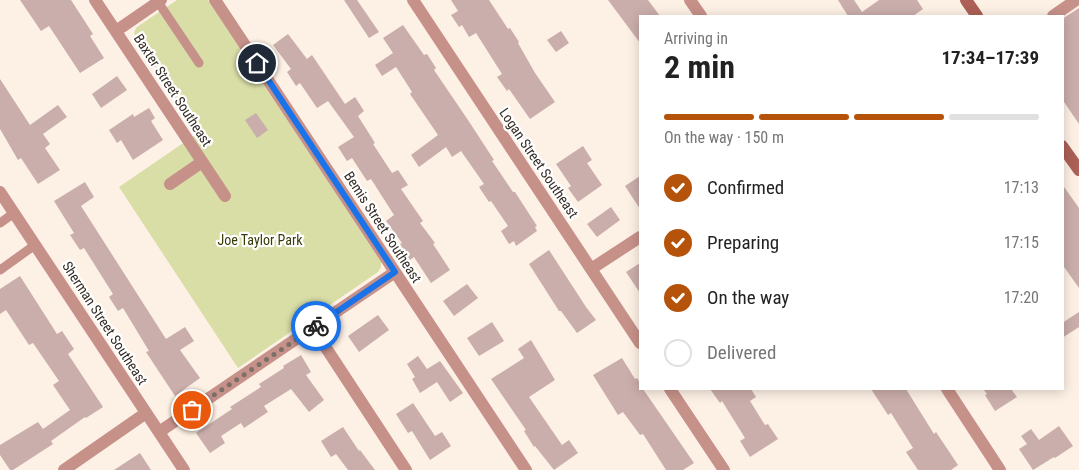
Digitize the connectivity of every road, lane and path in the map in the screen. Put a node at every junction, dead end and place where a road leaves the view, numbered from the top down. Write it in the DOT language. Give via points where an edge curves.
graph roads {
  1 [pos="95,0"];
  2 [pos="215,0"];
  3 [pos="413,0"];
  4 [pos="690,0"];
  5 [pos="966,0"];
  6 [pos="1076,0"];
  7 [pos="159,1"];
  8 [pos="699,15"];
  9 [pos="974,15"];
  10 [pos="1054,15"];
  11 [pos="116,31"];
  12 [pos="199,64"];
  13 [pos="1064,149"];
  14 [pos="202,162"];
  15 [pos="1079,170"];
  16 [pos="170,184"];
  17 [pos="0,192"];
  18 [pos="225,196"];
  19 [pos="14,213"];
  20 [pos="0,222"];
  21 [pos="639,238"];
  22 [pos="35,245"];
  23 [pos="591,269"];
  24 [pos="0,270"];
  25 [pos="395,272"];
  26 [pos="313,328"];
  27 [pos="639,341"];
  28 [pos="671,390"];
  29 [pos="948,390"];
  30 [pos="146,413"];
  31 [pos="159,432"];
  32 [pos="64,470"];
  33 [pos="184,470"];
  34 [pos="406,470"];
  35 [pos="526,470"];
  36 [pos="724,470"];
  37 [pos="1000,470"];
  1 -- 11 [label="street, Baxter Street Southeast"];
  2 -- 25 [label="street, Bemis Street Southeast"];
  3 -- 23 [label="street, Logan Street Southeast"];
  4 -- 8 [label="street"];
  5 -- 9 [label="main road"];
  6 -- 10 [label="street"];
  7 -- 11 [label="street"];
  7 -- 12 [label="lane"];
  11 -- 14 [label="street, Baxter Street Southeast"];
  13 -- 15 [label="main road"];
  14 -- 16 [label="street"];
  14 -- 18 [label="street, Baxter Street Southeast"];
  17 -- 19 [label="street, Sherman Street Southeast"];
  19 -- 20 [label="lane"];
  19 -- 22 [label="street, Sherman Street Southeast"];
  21 -- 23 [label="street"];
  22 -- 24 [label="lane"];
  22 -- 30 [label="street, Sherman Street Southeast"];
  23 -- 27 [label="street, Logan Street Southeast"];
  25 -- 26 [label="street"];
  25 -- 35 [label="street, Bemis Street Southeast"];
  26 -- 31 [label="street"];
  26 -- 34 [label="street"];
  28 -- 36 [label="street"];
  29 -- 37 [label="street"];
  30 -- 31 [label="street, Sherman Street Southeast"];
  30 -- 32 [label="street"];
  31 -- 33 [label="street, Sherman Street Southeast"];
}
